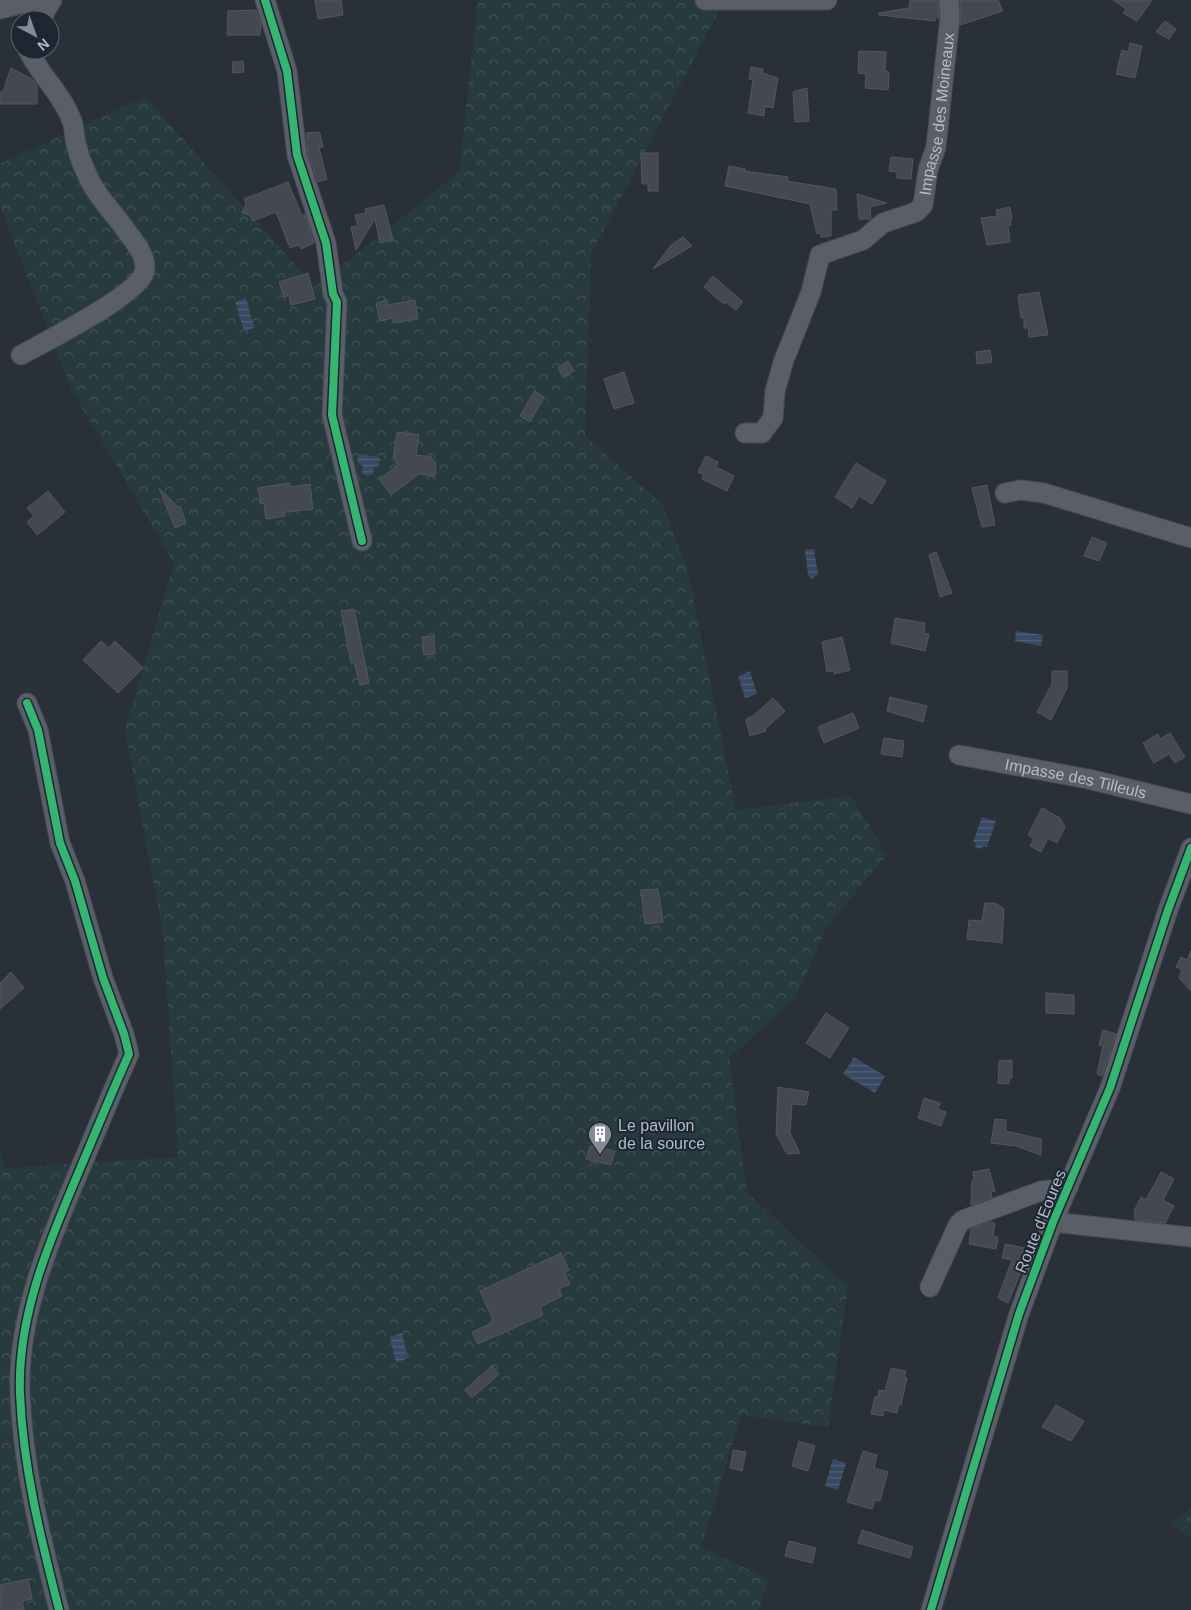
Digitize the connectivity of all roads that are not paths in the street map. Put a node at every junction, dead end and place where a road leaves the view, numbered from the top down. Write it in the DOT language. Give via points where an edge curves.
graph roads {
  1 [pos="34,0"];
  2 [pos="265,0"];
  3 [pos="705,0"];
  4 [pos="827,0"];
  5 [pos="949,0"];
  6 [pos="0,9"];
  7 [pos="33,60"];
  8 [pos="22,354"];
  9 [pos="745,433"];
  10 [pos="1005,493"];
  11 [pos="1191,538"];
  12 [pos="362,540"];
  13 [pos="27,702"];
  14 [pos="959,755"];
  15 [pos="1191,804"];
  16 [pos="1191,848"];
  17 [pos="1068,1188"];
  18 [pos="1053,1222"];
  19 [pos="1191,1237"];
  20 [pos="930,1287"];
  21 [pos="59,1610"];
  22 [pos="931,1610"];
  1 -- 6 [label="street"];
  2 -- 12 [label="street" via="287,72 297,154 326,243 337,302 332,415"];
  3 -- 4 [label="street"];
  5 -- 9 [label="street, Impasse des Moineaux" via="936,148 928,170 922,205 916,212 882,223 863,240 820,255 811,292 775,391 773,418 762,433"];
  7 -- 8 [label="street" via="52,84 73,122 76,147 86,174 132,238 145,264 138,283 123,294 75,326"];
  10 -- 11 [label="street" via="1021,490 1044,493"];
  13 -- 21 [label="street" via="38,730 60,842 129,1054 52,1233 24,1337 20,1393 29,1487"];
  14 -- 15 [label="street, Impasse des Tilleuls" via="1088,779"];
  16 -- 17 [label="street, Route d'Eoures" via="1110,1088"];
  17 -- 18 [label="street, Route d'Eoures"];
  17 -- 20 [label="street" via="1042,1191 964,1220 958,1225"];
  18 -- 19 [label="street"];
  18 -- 22 [label="street, Route d'Eoures" via="1019,1314"];
}
